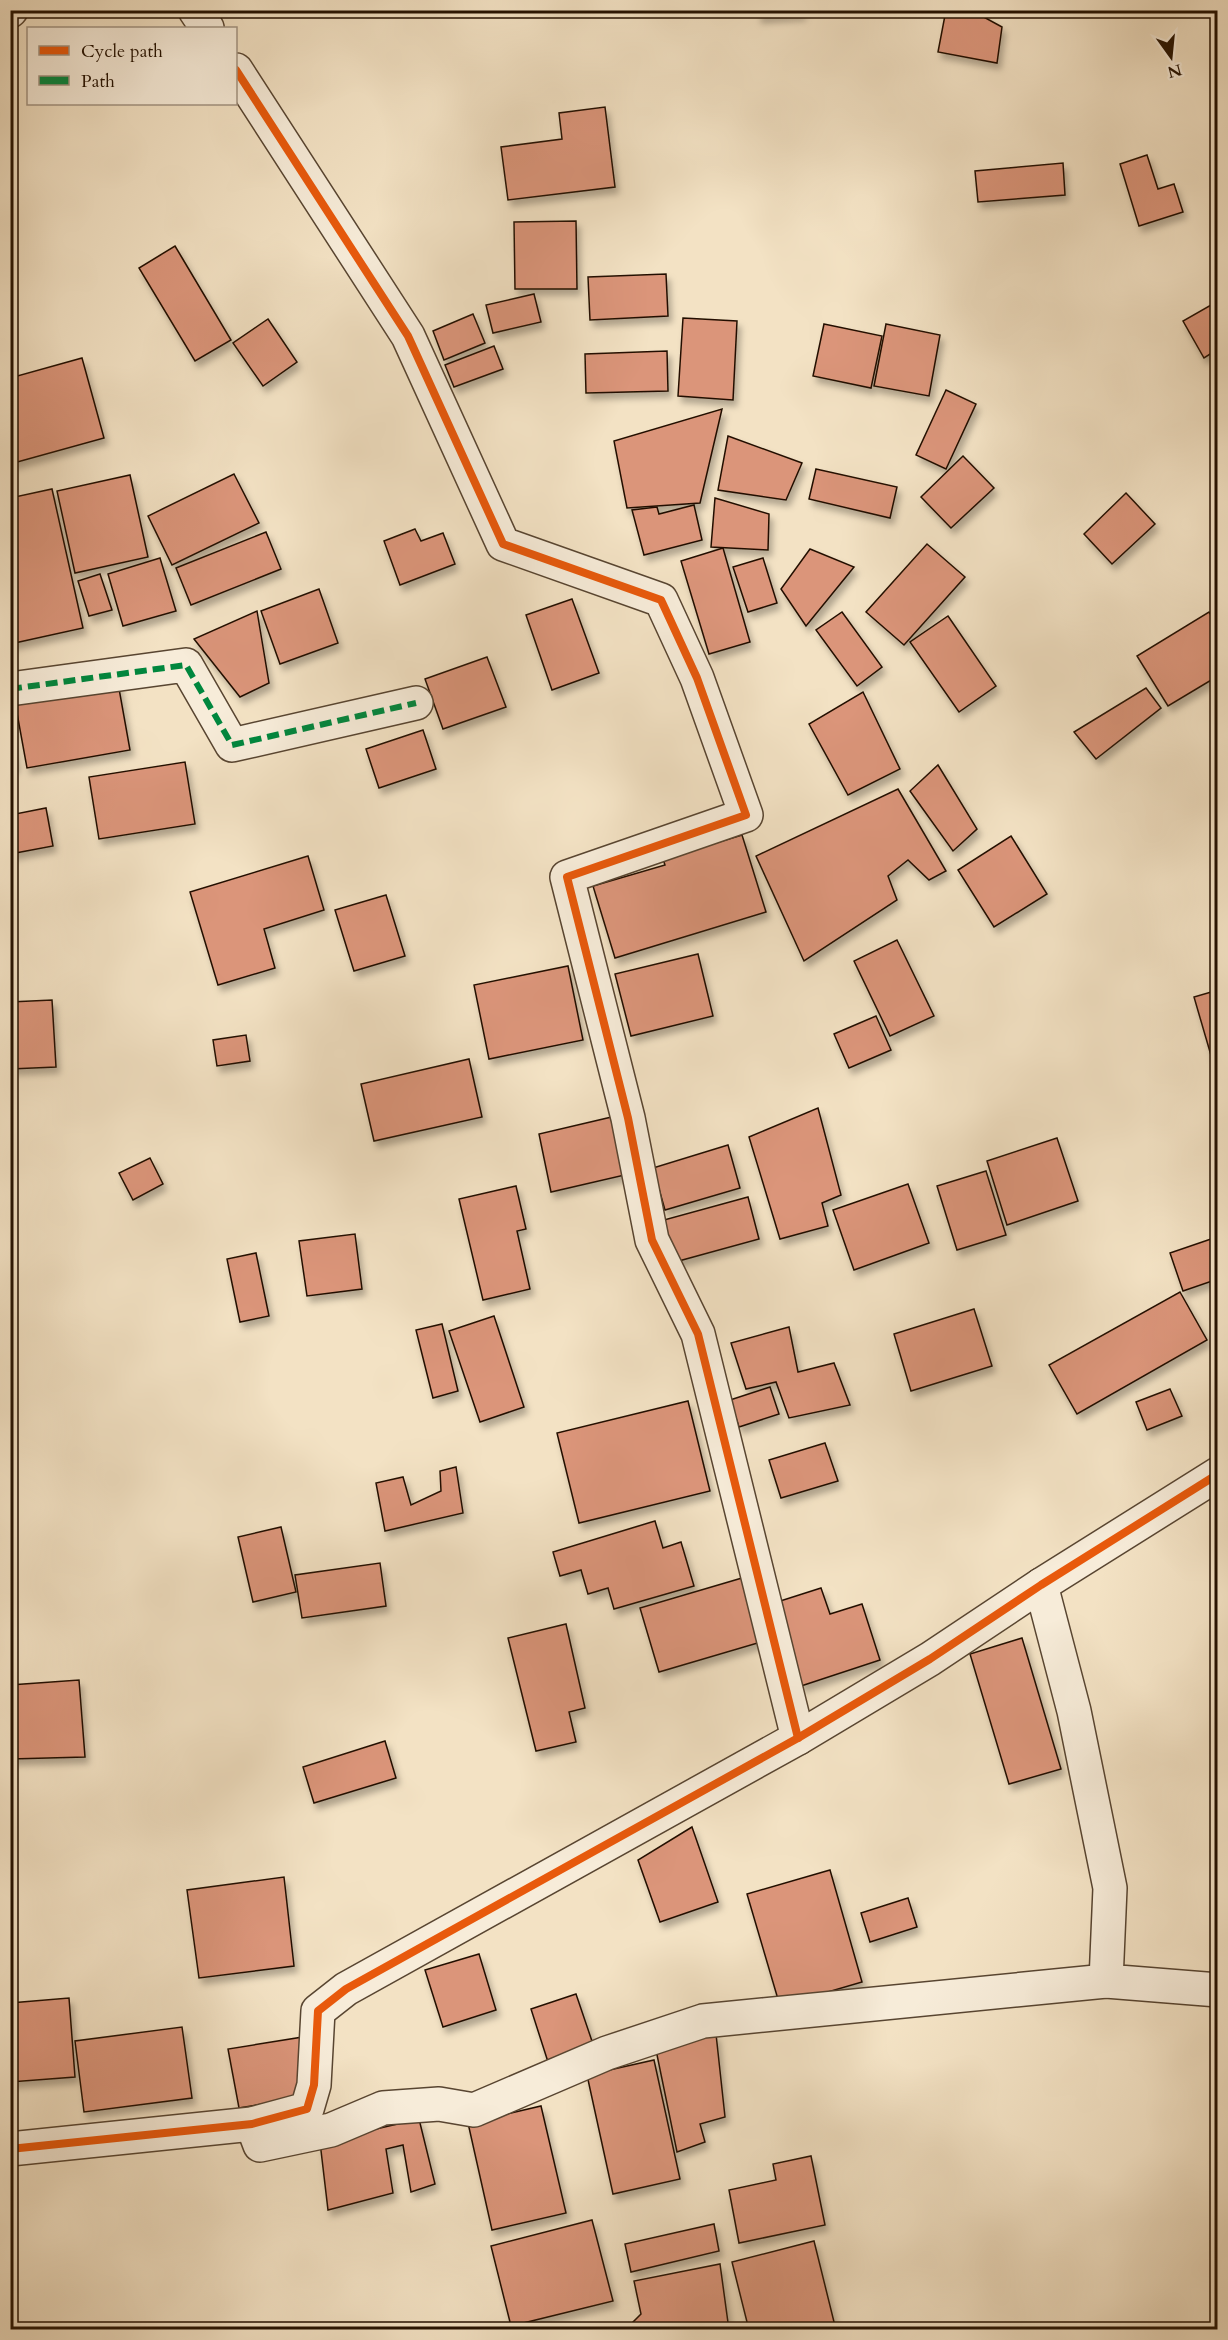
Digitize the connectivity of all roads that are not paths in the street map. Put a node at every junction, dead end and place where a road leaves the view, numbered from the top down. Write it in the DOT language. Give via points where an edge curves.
graph roads {
  1 [pos="195,10"];
  2 [pos="206,27"];
  3 [pos="237,71"];
  4 [pos="10,689"];
  5 [pos="416,703"];
  6 [pos="1218,1474"];
  7 [pos="1041,1585"];
  8 [pos="798,1738"];
  9 [pos="1106,1981"];
  10 [pos="1218,1990"];
  11 [pos="252,2124"];
  12 [pos="10,2149"];
  1 -- 2 [label="street"];
  3 -- 8 [label="street" via="408,336 503,544 661,600 697,678 746,815 567,877 628,1118 652,1240 698,1334"];
  4 -- 5 [label="street" via="186,665 232,745"];
  6 -- 7 [label="street"];
  7 -- 8 [label="street" via="930,1659"];
  7 -- 9 [label="street" via="1074,1711 1110,1888"];
  8 -- 11 [label="street" via="346,1989 318,2012 314,2085 307,2109"];
  9 -- 10 [label="street"];
  9 -- 11 [label="street" via="703,2021 607,2054 474,2110 439,2104 383,2108 331,2130 260,2145"];
  11 -- 12 [label="street"];
}
